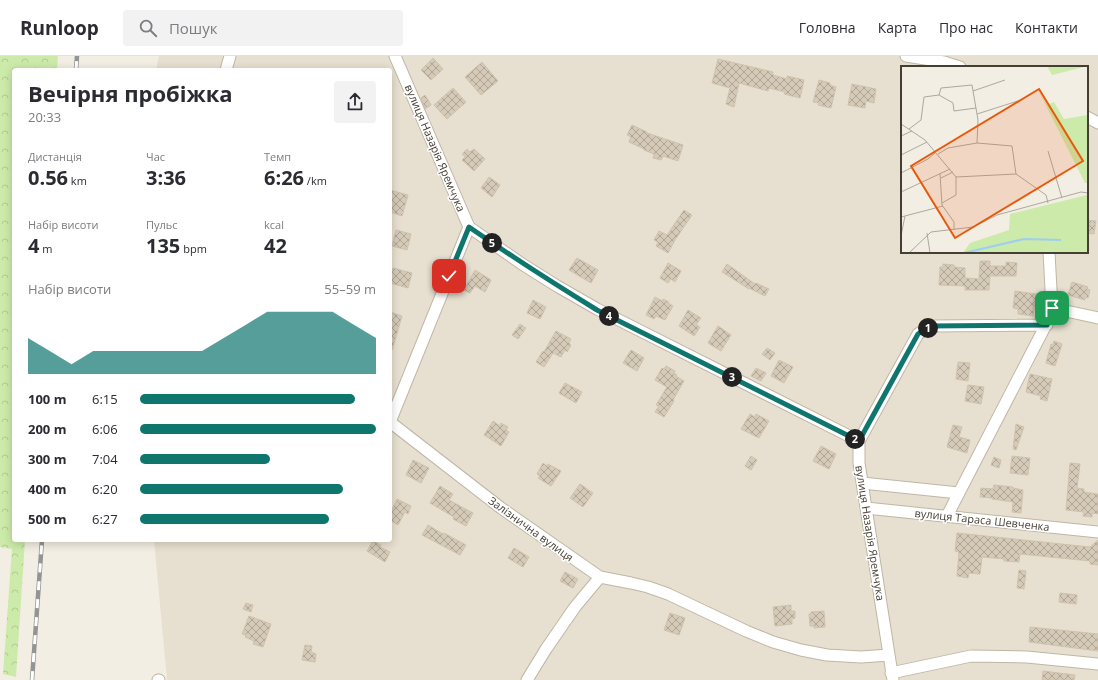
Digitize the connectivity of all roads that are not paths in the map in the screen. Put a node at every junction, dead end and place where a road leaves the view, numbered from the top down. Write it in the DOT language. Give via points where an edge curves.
graph roads {
  1 [pos="230,56"];
  2 [pos="395,56"];
  3 [pos="906,56"];
  4 [pos="957,66"];
  5 [pos="227,68"];
  6 [pos="1088,118"];
  7 [pos="1098,123"];
  8 [pos="469,227"];
  9 [pos="1049,253"];
  10 [pos="1052,308"];
  11 [pos="1098,318"];
  12 [pos="1047,325"];
  13 [pos="392,417"];
  14 [pos="392,424"];
  15 [pos="859,441"];
  16 [pos="862,483"];
  17 [pos="959,493"];
  18 [pos="866,508"];
  19 [pos="947,516"];
  20 [pos="1098,532"];
  21 [pos="600,577"];
  22 [pos="889,655"];
  23 [pos="1098,664"];
  24 [pos="892,676"];
  25 [pos="527,680"];
  1 -- 5 [label="street"];
  2 -- 8 [label="street, вулиця Назарія Яремчука"];
  3 -- 4 [label="street"];
  6 -- 7 [label="street"];
  8 -- 13 [label="street, Залізнична вулиця"];
  8 -- 15 [label="street" via="522,264 597,310"];
  9 -- 10 [label="street"];
  10 -- 11 [label="street"];
  10 -- 12 [label="street"];
  12 -- 15 [label="street" via="930,326 918,334"];
  12 -- 17 [label="street"];
  14 -- 21 [label="street, Залізнична вулиця" via="501,508"];
  15 -- 16 [label="street, вулиця Назарія Яремчука"];
  16 -- 17 [label="street"];
  16 -- 18 [label="street, вулиця Назарія Яремчука"];
  17 -- 19 [label="street"];
  18 -- 19 [label="street, вулиця Тараса Шевченка"];
  18 -- 22 [label="street, вулиця Назарія Яремчука"];
  19 -- 20 [label="street, вулиця Тараса Шевченка"];
  21 -- 22 [label="street, Залізнична вулиця" via="631,582 668,594 746,631 801,650 861,657"];
  21 -- 25 [label="street" via="571,613"];
  22 -- 24 [label="street, вулиця Назарія Яремчука"];
  23 -- 24 [label="street" via="1027,657 971,656"];
}
